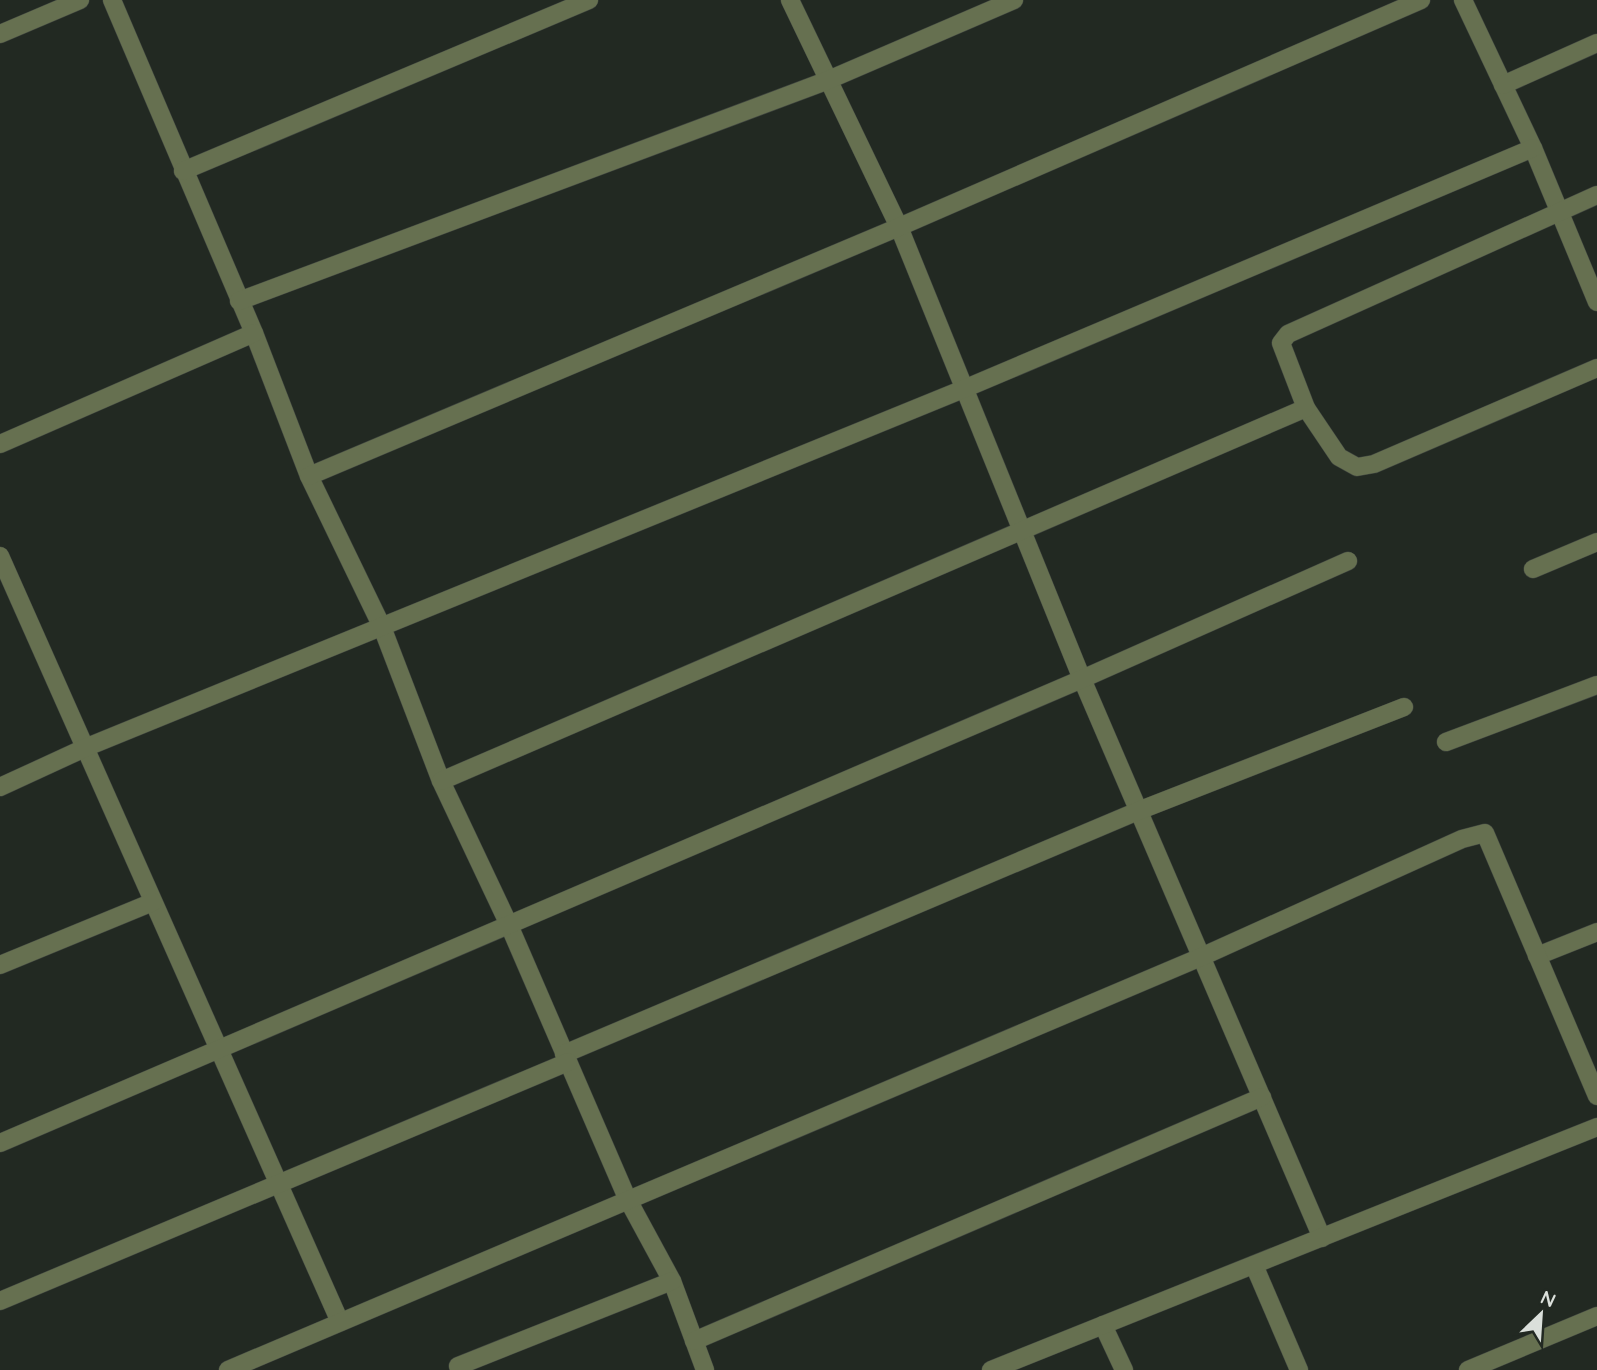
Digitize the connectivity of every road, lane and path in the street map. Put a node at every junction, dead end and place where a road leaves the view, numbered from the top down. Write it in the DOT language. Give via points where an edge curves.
graph roads {
  1 [pos="80,0"];
  2 [pos="112,0"];
  3 [pos="589,0"];
  4 [pos="790,0"];
  5 [pos="1014,0"];
  6 [pos="1421,0"];
  7 [pos="1463,0"];
  8 [pos="0,34"];
  9 [pos="1597,43"];
  10 [pos="826,81"];
  11 [pos="1503,85"];
  12 [pos="1533,148"];
  13 [pos="183,172"];
  14 [pos="1597,195"];
  15 [pos="1558,212"];
  16 [pos="899,227"];
  17 [pos="239,300"];
  18 [pos="1597,302"];
  19 [pos="254,333"];
  20 [pos="1597,368"];
  21 [pos="966,388"];
  22 [pos="1306,408"];
  23 [pos="0,444"];
  24 [pos="309,476"];
  25 [pos="1021,533"];
  26 [pos="1597,541"];
  27 [pos="0,556"];
  28 [pos="1348,561"];
  29 [pos="1533,569"];
  30 [pos="382,627"];
  31 [pos="1082,679"];
  32 [pos="1597,685"];
  33 [pos="1404,707"];
  34 [pos="1446,742"];
  35 [pos="87,747"];
  36 [pos="441,781"];
  37 [pos="0,788"];
  38 [pos="1138,811"];
  39 [pos="153,902"];
  40 [pos="509,925"];
  41 [pos="1597,932"];
  42 [pos="1538,956"];
  43 [pos="1201,957"];
  44 [pos="0,965"];
  45 [pos="218,1048"];
  46 [pos="566,1058"];
  47 [pos="1597,1096"];
  48 [pos="1262,1097"];
  49 [pos="1597,1127"];
  50 [pos="0,1143"];
  51 [pos="279,1186"];
  52 [pos="626,1198"];
  53 [pos="1322,1238"];
  54 [pos="1254,1265"];
  55 [pos="672,1281"];
  56 [pos="0,1301"];
  57 [pos="1597,1316"];
  58 [pos="340,1322"];
  59 [pos="1103,1325"];
  60 [pos="694,1341"];
  61 [pos="455,1369"];
  62 [pos="228,1370"];
  63 [pos="705,1370"];
  64 [pos="991,1370"];
  65 [pos="1124,1370"];
  66 [pos="1299,1370"];
  67 [pos="1468,1370"];
  1 -- 8 [label="street"];
  2 -- 13 [label="street"];
  3 -- 13 [label="street"];
  4 -- 10 [label="street"];
  5 -- 10 [label="street"];
  6 -- 16 [label="street"];
  7 -- 11 [label="street"];
  9 -- 11 [label="street"];
  10 -- 16 [label="street"];
  10 -- 17 [label="street"];
  11 -- 12 [label="street"];
  12 -- 15 [label="street"];
  12 -- 21 [label="street"];
  13 -- 17 [label="street"];
  14 -- 15 [label="street"];
  15 -- 18 [label="street"];
  15 -- 22 [label="street" via="1288,334 1281,342"];
  16 -- 21 [label="street"];
  16 -- 24 [label="street"];
  17 -- 19 [label="street"];
  19 -- 23 [label="street"];
  19 -- 24 [label="street"];
  20 -- 22 [label="street" via="1374,464 1357,467 1339,457"];
  21 -- 25 [label="street"];
  21 -- 30 [label="street"];
  22 -- 25 [label="street"];
  24 -- 30 [label="street"];
  25 -- 31 [label="street"];
  25 -- 36 [label="street"];
  26 -- 29 [label="street"];
  27 -- 35 [label="street"];
  28 -- 31 [label="street"];
  30 -- 35 [label="street"];
  30 -- 36 [label="street"];
  31 -- 38 [label="street"];
  31 -- 40 [label="street"];
  32 -- 34 [label="street"];
  33 -- 38 [label="street"];
  35 -- 37 [label="street"];
  35 -- 39 [label="street"];
  36 -- 40 [label="street"];
  38 -- 43 [label="street"];
  38 -- 46 [label="street"];
  39 -- 44 [label="street"];
  39 -- 45 [label="street"];
  40 -- 45 [label="street"];
  40 -- 46 [label="street"];
  41 -- 42 [label="street"];
  42 -- 43 [label="street" via="1485,833 1462,839"];
  42 -- 47 [label="street"];
  43 -- 48 [label="street"];
  43 -- 52 [label="street"];
  45 -- 50 [label="street"];
  45 -- 51 [label="street"];
  46 -- 51 [label="street"];
  46 -- 52 [label="street"];
  48 -- 53 [label="street"];
  48 -- 60 [label="street"];
  49 -- 53 [label="street"];
  51 -- 56 [label="street"];
  51 -- 58 [label="street"];
  52 -- 55 [label="street"];
  52 -- 58 [label="street"];
  53 -- 54 [label="street"];
  54 -- 59 [label="street"];
  54 -- 66 [label="street"];
  55 -- 60 [label="street"];
  55 -- 61 [label="street"];
  57 -- 67 [label="street"];
  58 -- 62 [label="street"];
  59 -- 64 [label="street"];
  59 -- 65 [label="street"];
  60 -- 63 [label="street"];
}
